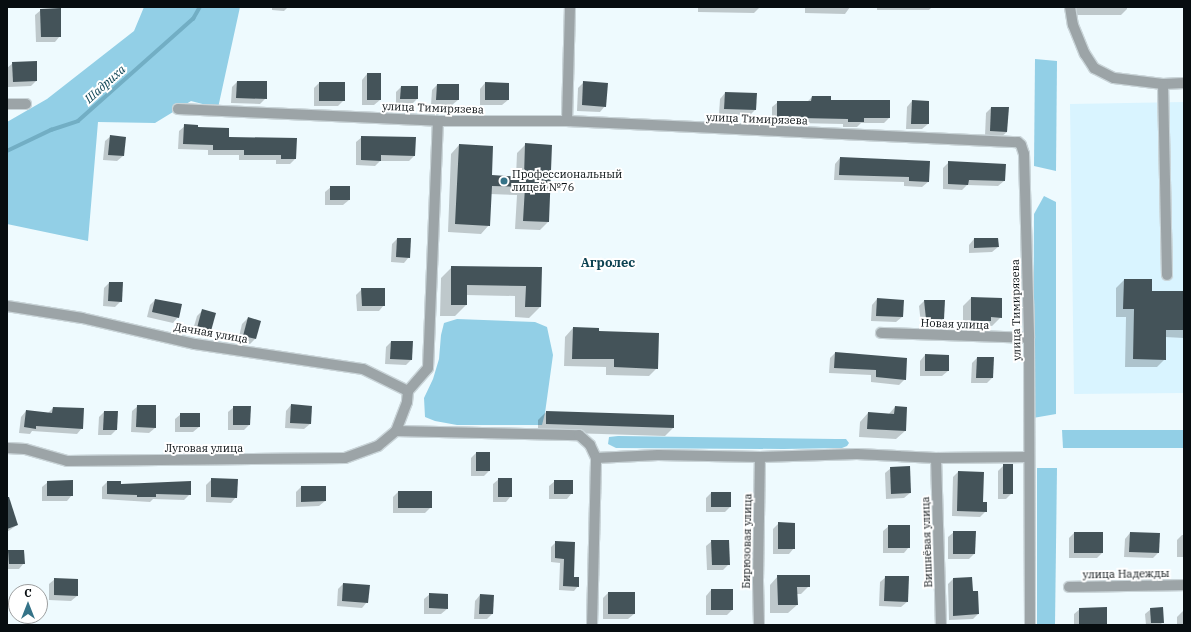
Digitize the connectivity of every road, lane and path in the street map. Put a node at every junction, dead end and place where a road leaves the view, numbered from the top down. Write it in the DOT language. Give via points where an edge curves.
graph roads {
  1 [pos="570,7"];
  2 [pos="1070,7"];
  3 [pos="1184,83"];
  4 [pos="1163,84"];
  5 [pos="7,104"];
  6 [pos="26,104"];
  7 [pos="178,109"];
  8 [pos="438,121"];
  9 [pos="567,121"];
  10 [pos="1167,275"];
  11 [pos="7,306"];
  12 [pos="880,333"];
  13 [pos="1029,338"];
  14 [pos="408,391"];
  15 [pos="396,431"];
  16 [pos="7,448"];
  17 [pos="760,457"];
  18 [pos="1029,457"];
  19 [pos="596,458"];
  20 [pos="936,458"];
  21 [pos="1184,585"];
  22 [pos="1069,587"];
  23 [pos="592,625"];
  24 [pos="759,625"];
  25 [pos="941,625"];
  26 [pos="1030,625"];
  1 -- 9 [label="street"];
  2 -- 4 [label="street" via="1073,25 1094,68 1114,78"];
  3 -- 4 [label="street"];
  4 -- 10 [label="street"];
  5 -- 6 [label="street"];
  7 -- 8 [label="street, улица Тимирязева"];
  8 -- 9 [label="street, улица Тимирязева"];
  8 -- 14 [label="street" via="428,368"];
  9 -- 13 [label="street, улица Тимирязева" via="1018,142 1024,154"];
  11 -- 14 [label="street, Дачная улица" via="82,318 195,344 363,369"];
  12 -- 13 [label="street, Новая улица"];
  13 -- 18 [label="street, улица Тимирязева"];
  14 -- 15 [label="street"];
  15 -- 16 [label="street, Луговая улица" via="378,446 345,458 67,460 25,449"];
  15 -- 19 [label="street" via="579,435 590,445"];
  17 -- 19 [label="street" via="658,455"];
  17 -- 20 [label="street" via="857,454"];
  17 -- 24 [label="street, Бирюзовая улица"];
  18 -- 20 [label="street"];
  18 -- 26 [label="street, улица Тимирязева"];
  19 -- 23 [label="street"];
  20 -- 25 [label="street, Вишнёвая улица"];
  21 -- 22 [label="street, улица Надежды"];
}
